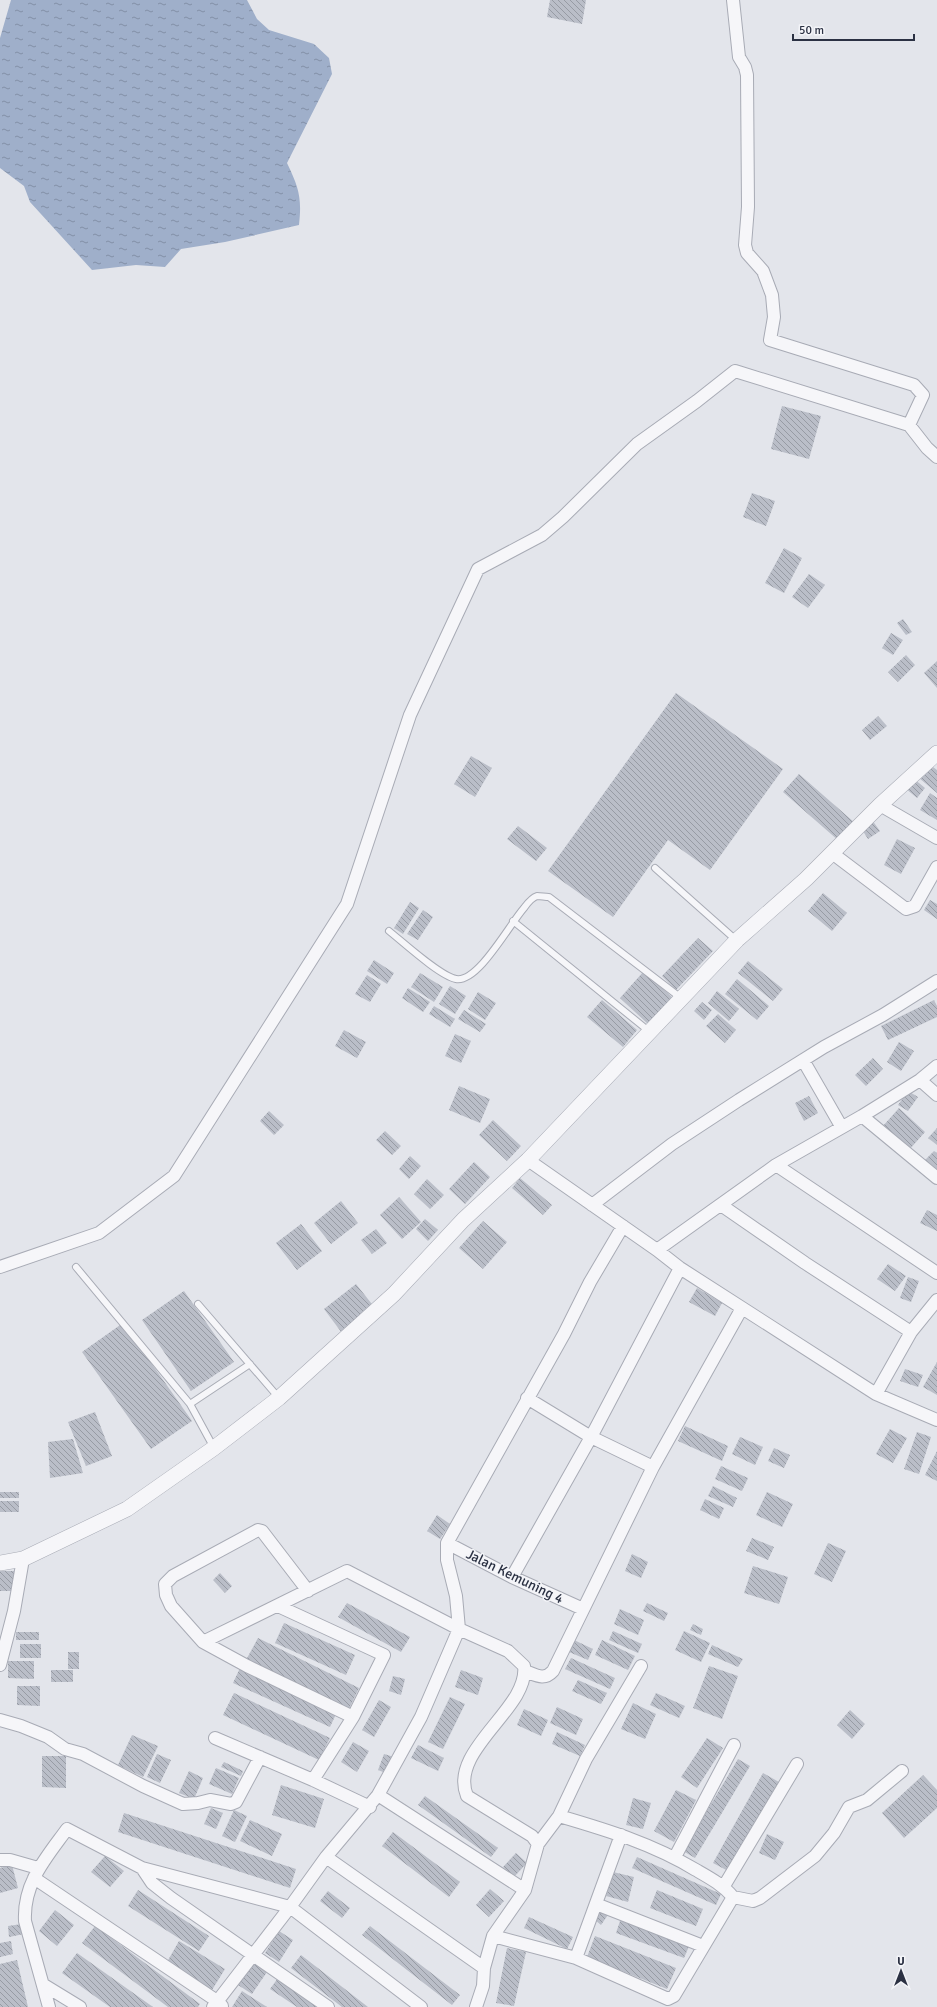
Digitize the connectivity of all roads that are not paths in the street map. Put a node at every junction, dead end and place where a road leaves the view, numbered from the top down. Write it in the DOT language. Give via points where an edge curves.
graph roads {
  1 [pos="733,0"];
  2 [pos="910,425"];
  3 [pos="937,457"];
  4 [pos="937,753"];
  5 [pos="880,805"];
  6 [pos="937,838"];
  7 [pos="832,853"];
  8 [pos="937,867"];
  9 [pos="655,868"];
  10 [pos="513,920"];
  11 [pos="389,931"];
  12 [pos="737,940"];
  13 [pos="937,981"];
  14 [pos="682,998"];
  15 [pos="651,1033"];
  16 [pos="803,1060"];
  17 [pos="937,1066"];
  18 [pos="920,1080"];
  19 [pos="937,1095"];
  20 [pos="862,1116"];
  21 [pos="842,1126"];
  22 [pos="528,1160"];
  23 [pos="776,1166"];
  24 [pos="937,1178"];
  25 [pos="592,1205"];
  26 [pos="722,1205"];
  27 [pos="623,1226"];
  28 [pos="657,1250"];
  29 [pos="0,1267"];
  30 [pos="76,1267"];
  31 [pos="680,1268"];
  32 [pos="937,1273"];
  33 [pos="937,1300"];
  34 [pos="198,1304"];
  35 [pos="742,1308"];
  36 [pos="911,1332"];
  37 [pos="250,1364"];
  38 [pos="876,1394"];
  39 [pos="279,1398"];
  40 [pos="527,1398"];
  41 [pos="190,1404"];
  42 [pos="937,1420"];
  43 [pos="591,1436"];
  44 [pos="214,1448"];
  45 [pos="653,1467"];
  46 [pos="447,1543"];
  47 [pos="23,1559"];
  48 [pos="0,1563"];
  49 [pos="512,1577"];
  50 [pos="308,1591"];
  51 [pos="278,1606"];
  52 [pos="583,1609"];
  53 [pos="459,1629"];
  54 [pos="203,1642"];
  55 [pos="0,1665"];
  56 [pos="641,1666"];
  57 [pos="525,1671"];
  58 [pos="353,1717"];
  59 [pos="0,1720"];
  60 [pos="215,1738"];
  61 [pos="734,1745"];
  62 [pos="260,1757"];
  63 [pos="797,1764"];
  64 [pos="902,1771"];
  65 [pos="313,1780"];
  66 [pos="378,1795"];
  67 [pos="370,1807"];
  68 [pos="559,1816"];
  69 [pos="622,1835"];
  70 [pos="538,1844"];
  71 [pos="326,1857"];
  72 [pos="675,1857"];
  73 [pos="0,1860"];
  74 [pos="142,1868"];
  75 [pos="36,1873"];
  76 [pos="724,1886"];
  77 [pos="525,1890"];
  78 [pos="733,1897"];
  79 [pos="596,1904"];
  80 [pos="290,1907"];
  81 [pos="493,1936"];
  82 [pos="703,1946"];
  83 [pos="254,1954"];
  84 [pos="576,1958"];
  85 [pos="484,1968"];
  86 [pos="44,1985"];
  87 [pos="218,2005"];
  88 [pos="49,2007"];
  89 [pos="80,2007"];
  90 [pos="328,2007"];
  91 [pos="421,2007"];
  92 [pos="476,2007"];
  1 -- 2 [label="street" via="738,52 747,75 748,207 745,244 747,252 763,271 772,295 774,317 770,340 914,385 923,395"];
  2 -- 3 [label="street"];
  2 -- 29 [label="street" via="735,371 637,444 542,535 478,570 410,715 347,904 174,1176 99,1233"];
  4 -- 5 [label="street"];
  5 -- 6 [label="street"];
  5 -- 7 [label="street"];
  7 -- 8 [label="street" via="906,908 914,906"];
  7 -- 12 [label="street"];
  9 -- 12 [label="lane"];
  10 -- 11 [label="lane" via="481,967 465,979 456,979 443,973"];
  10 -- 14 [label="lane" via="533,898 549,897"];
  10 -- 15 [label="lane"];
  12 -- 14 [label="street"];
  13 -- 16 [label="street"];
  14 -- 15 [label="street"];
  15 -- 22 [label="street"];
  16 -- 21 [label="street"];
  16 -- 25 [label="street" via="672,1144"];
  17 -- 18 [label="street"];
  18 -- 19 [label="street"];
  18 -- 20 [label="street"];
  20 -- 21 [label="street"];
  20 -- 24 [label="street"];
  21 -- 23 [label="street"];
  22 -- 25 [label="street"];
  22 -- 39 [label="street" via="463,1220 394,1294"];
  23 -- 26 [label="street"];
  23 -- 32 [label="street"];
  25 -- 27 [label="street"];
  26 -- 28 [label="street"];
  26 -- 36 [label="street"];
  27 -- 28 [label="street"];
  27 -- 40 [label="street"];
  28 -- 31 [label="street"];
  30 -- 41 [label="lane"];
  31 -- 35 [label="street"];
  31 -- 43 [label="street"];
  33 -- 36 [label="street"];
  34 -- 37 [label="lane"];
  35 -- 38 [label="street"];
  35 -- 45 [label="street"];
  36 -- 38 [label="street"];
  37 -- 39 [label="lane"];
  37 -- 41 [label="lane"];
  38 -- 42 [label="street"];
  39 -- 44 [label="street"];
  40 -- 43 [label="street"];
  40 -- 46 [label="street"];
  41 -- 44 [label="lane"];
  43 -- 45 [label="street"];
  43 -- 49 [label="street"];
  44 -- 47 [label="street" via="127,1509"];
  45 -- 52 [label="street"];
  46 -- 49 [label="street, Jalan Kemuning 4"];
  46 -- 53 [label="street" via="447,1560 456,1596"];
  47 -- 48 [label="street"];
  47 -- 55 [label="street" via="14,1611"];
  49 -- 52 [label="street, Jalan Kemuning 4"];
  50 -- 51 [label="street"];
  50 -- 53 [label="street" via="347,1571"];
  50 -- 54 [label="street" via="262,1531 254,1531 173,1576 165,1584 171,1606"];
  51 -- 54 [label="street"];
  51 -- 58 [label="street" via="384,1655"];
  52 -- 57 [label="street" via="553,1671 544,1678"];
  53 -- 57 [label="street" via="508,1651 524,1666"];
  53 -- 66 [label="street" via="421,1718"];
  54 -- 58 [label="street"];
  56 -- 68 [label="street" via="586,1759"];
  57 -- 70 [label="street" via="523,1682 512,1701 472,1755 466,1767 463,1787 472,1800 532,1836"];
  58 -- 65 [label="street"];
  59 -- 62 [label="street" via="48,1737 65,1749 83,1754 183,1804 210,1800 231,1804 236,1802"];
  60 -- 62 [label="street"];
  61 -- 72 [label="street"];
  62 -- 65 [label="street"];
  63 -- 76 [label="street"];
  64 -- 78 [label="street" via="866,1800 849,1806 834,1833 820,1851 766,1894 754,1901"];
  65 -- 67 [label="street"];
  66 -- 67 [label="street"];
  66 -- 77 [label="street"];
  67 -- 71 [label="street"];
  68 -- 69 [label="street"];
  68 -- 70 [label="street"];
  69 -- 72 [label="street"];
  69 -- 79 [label="street"];
  70 -- 77 [label="street"];
  71 -- 80 [label="street"];
  71 -- 85 [label="street"];
  72 -- 76 [label="street"];
  73 -- 75 [label="street" via="10,1860"];
  74 -- 75 [label="street" via="67,1829"];
  74 -- 80 [label="street"];
  74 -- 83 [label="street" via="152,1883 171,1898"];
  75 -- 86 [label="street" via="27,1892 24,1907 25,1921"];
  75 -- 87 [label="street"];
  76 -- 78 [label="street"];
  77 -- 81 [label="street"];
  78 -- 82 [label="street"];
  79 -- 82 [label="street"];
  79 -- 84 [label="street"];
  80 -- 83 [label="street"];
  80 -- 91 [label="street"];
  81 -- 84 [label="street"];
  81 -- 85 [label="street"];
  82 -- 84 [label="street" via="674,1996 668,1999"];
  83 -- 87 [label="street"];
  83 -- 90 [label="street"];
  85 -- 92 [label="street" via="483,1986"];
  86 -- 88 [label="street"];
  86 -- 89 [label="street"];
}
